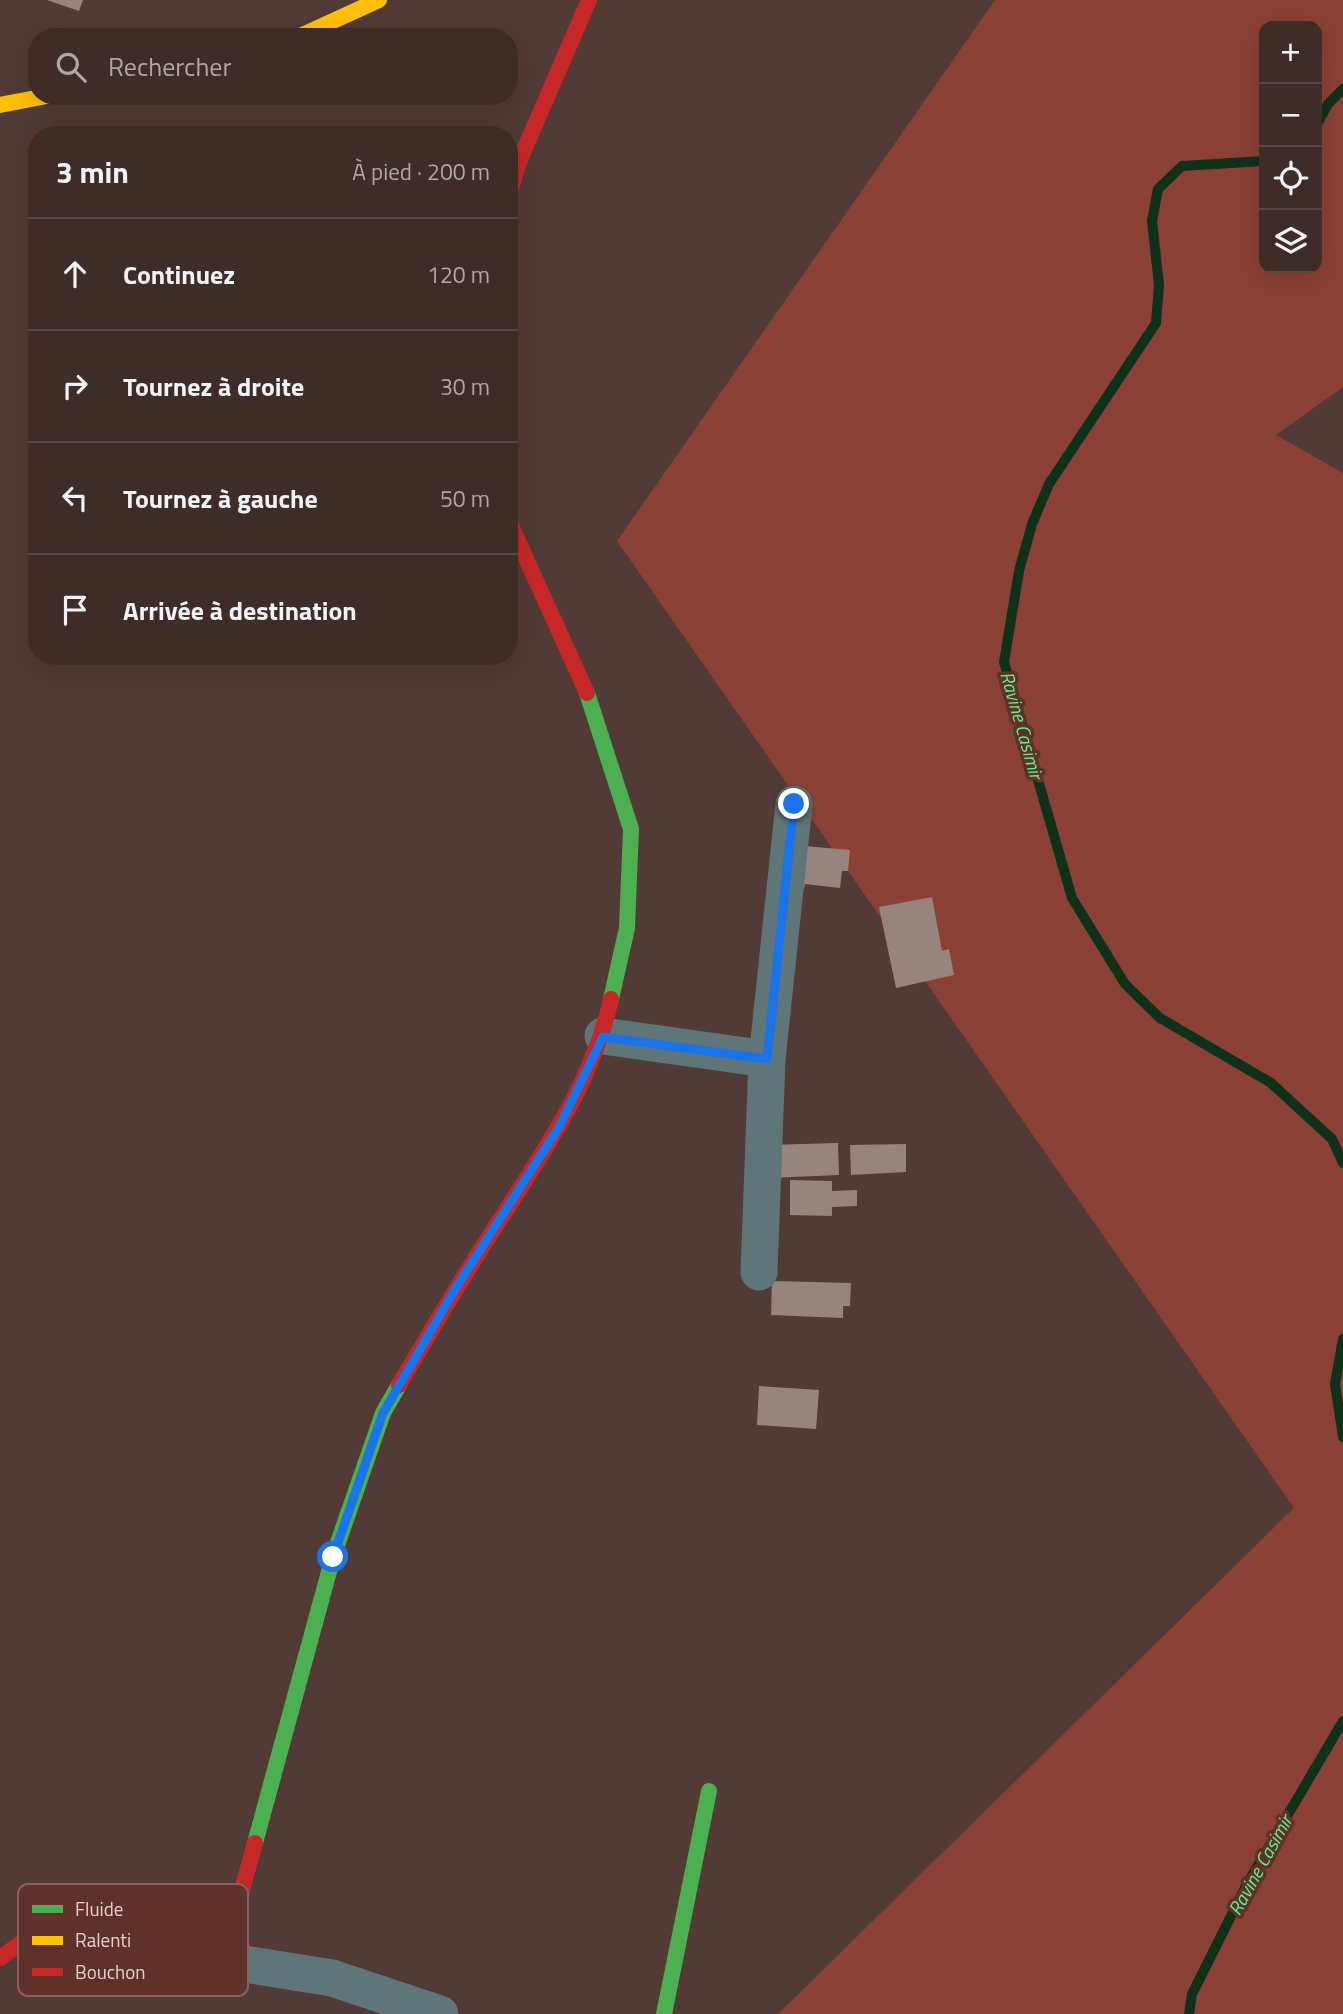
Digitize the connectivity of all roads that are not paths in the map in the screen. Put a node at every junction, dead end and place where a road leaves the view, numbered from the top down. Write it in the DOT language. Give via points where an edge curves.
graph roads {
  1 [pos="379,0"];
  2 [pos="589,0"];
  3 [pos="318,28"];
  4 [pos="28,100"];
  5 [pos="0,105"];
  6 [pos="518,166"];
  7 [pos="518,541"];
  8 [pos="794,804"];
  9 [pos="603,1037"];
  10 [pos="767,1059"];
  11 [pos="759,1272"];
  12 [pos="709,1791"];
  13 [pos="244,1884"];
  14 [pos="18,1945"];
  15 [pos="0,1958"];
  16 [pos="248,1965"];
  17 [pos="440,2014"];
  18 [pos="664,2014"];
  1 -- 3 [label="street"];
  2 -- 6 [label="street"];
  4 -- 5 [label="street"];
  7 -- 9 [label="street" via="596,712 631,829 627,928"];
  8 -- 10 [label="street"];
  9 -- 10 [label="street"];
  9 -- 13 [label="street" via="559,1127 457,1286 383,1413 333,1557"];
  10 -- 11 [label="street"];
  12 -- 18 [label="street"];
  14 -- 15 [label="street"];
  16 -- 17 [label="street" via="332,1978"];
}
